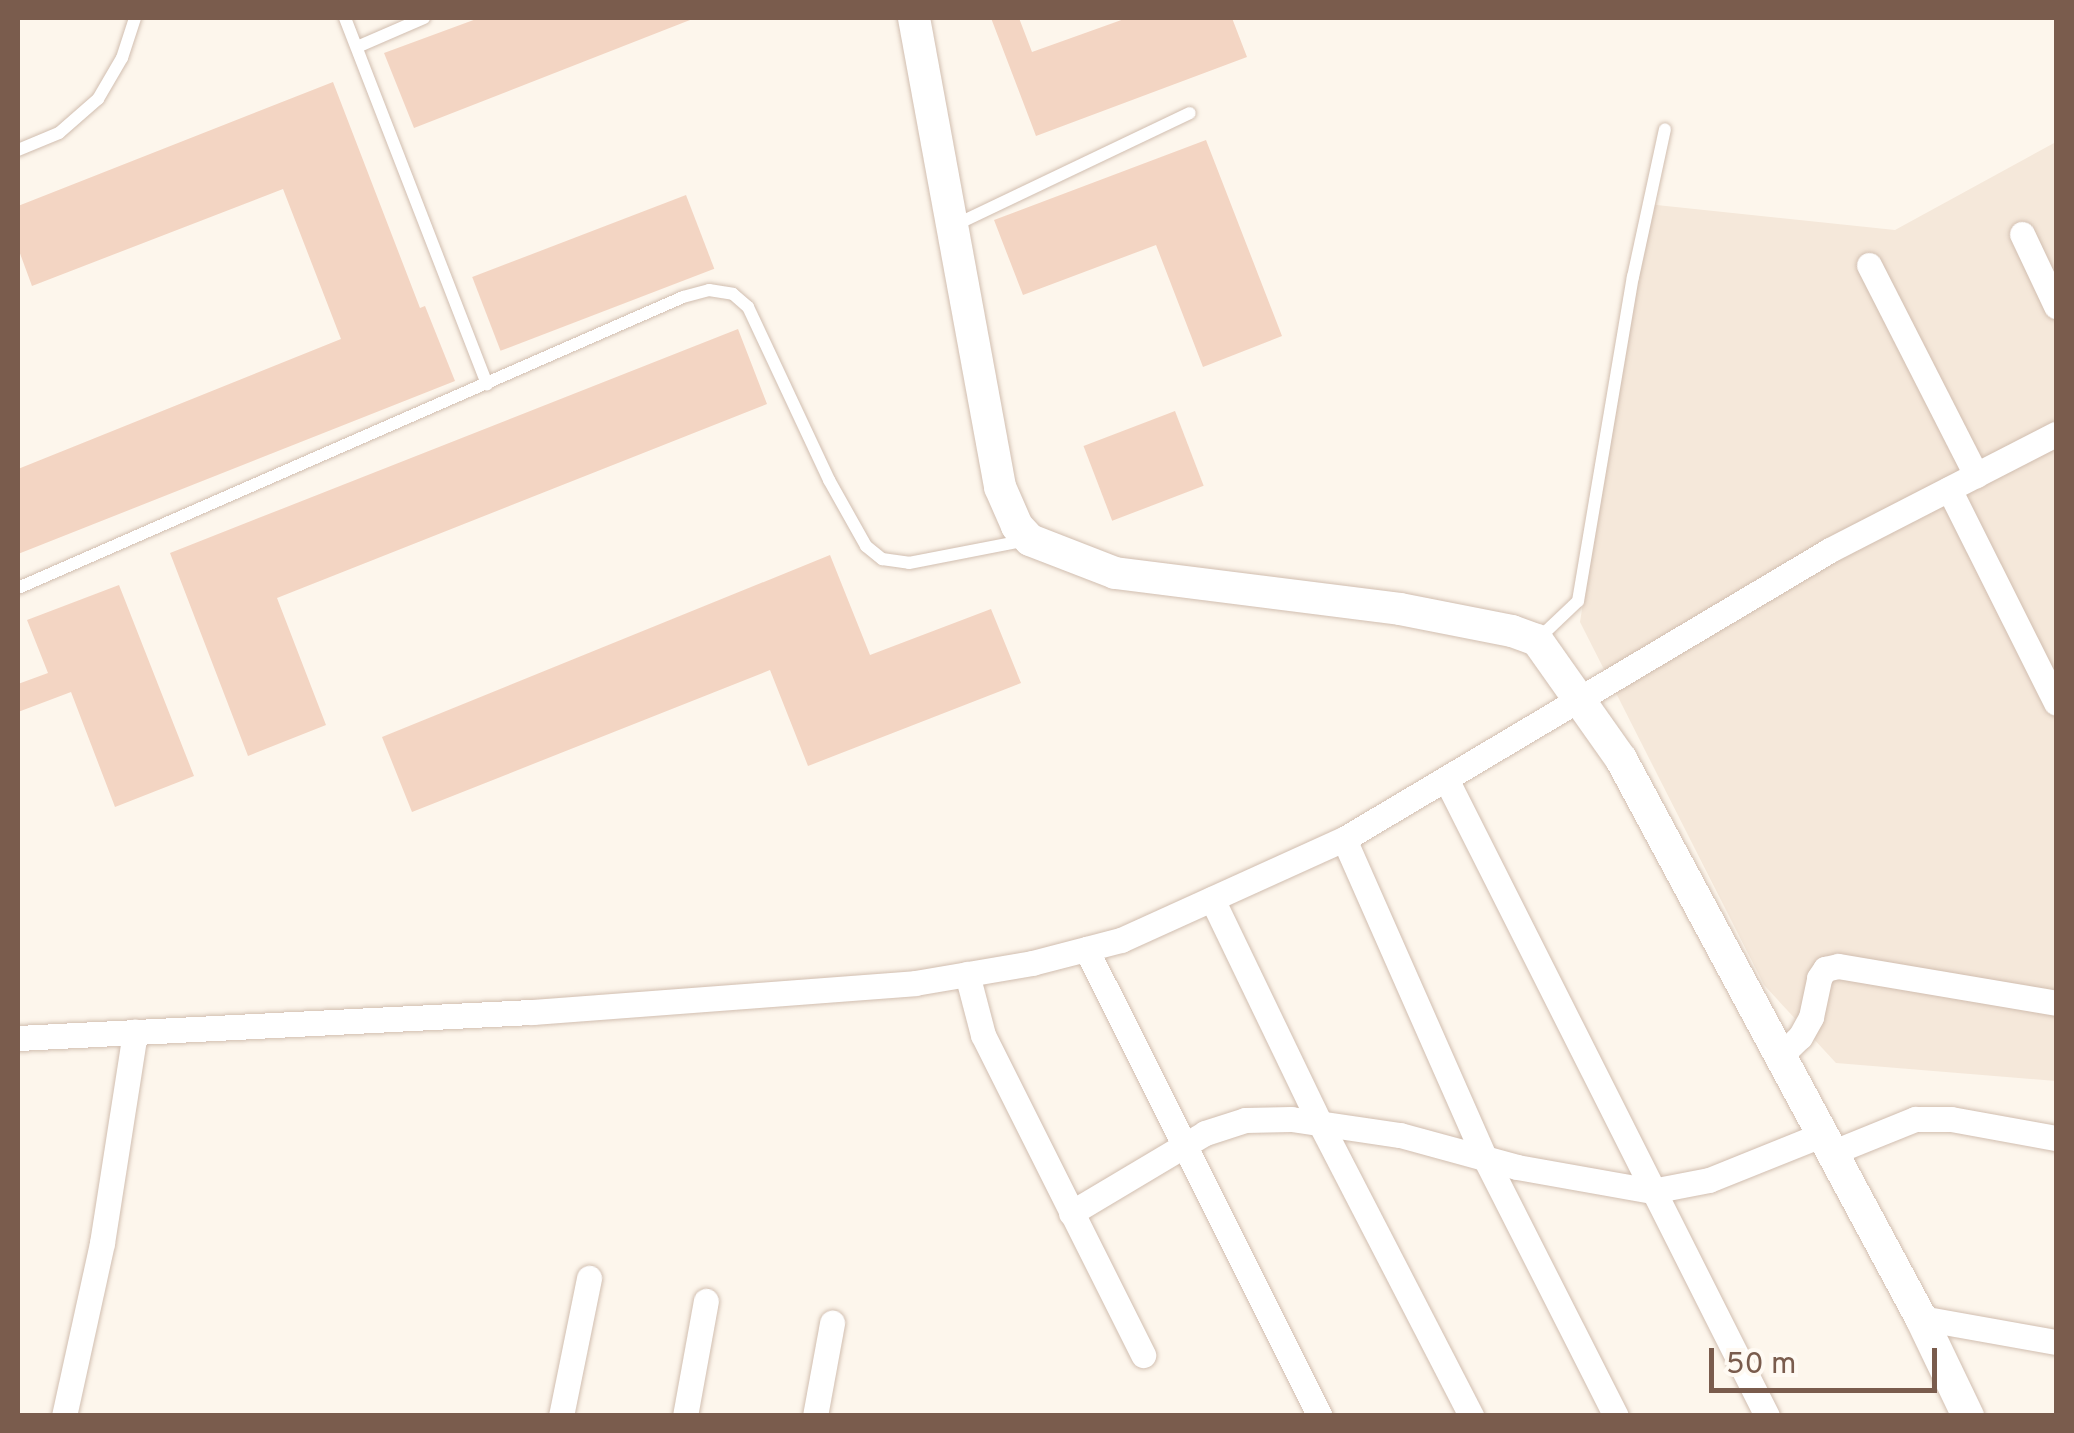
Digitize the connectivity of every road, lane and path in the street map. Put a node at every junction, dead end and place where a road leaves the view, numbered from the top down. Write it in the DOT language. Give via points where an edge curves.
graph roads {
  1 [pos="136,18"];
  2 [pos="346,18"];
  3 [pos="424,18"];
  4 [pos="914,18"];
  5 [pos="357,47"];
  6 [pos="1190,113"];
  7 [pos="1665,129"];
  8 [pos="18,150"];
  9 [pos="953,226"];
  10 [pos="2022,234"];
  11 [pos="1870,265"];
  12 [pos="2056,306"];
  13 [pos="487,384"];
  14 [pos="2056,434"];
  15 [pos="1976,475"];
  16 [pos="1949,489"];
  17 [pos="1030,540"];
  18 [pos="18,588"];
  19 [pos="1536,640"];
  20 [pos="1582,700"];
  21 [pos="2056,703"];
  22 [pos="1446,782"];
  23 [pos="1344,839"];
  24 [pos="1212,898"];
  25 [pos="1086,949"];
  26 [pos="967,974"];
  27 [pos="2056,1003"];
  28 [pos="135,1032"];
  29 [pos="18,1038"];
  30 [pos="1780,1057"];
  31 [pos="1320,1123"];
  32 [pos="2056,1138"];
  33 [pos="1187,1144"];
  34 [pos="1826,1144"];
  35 [pos="1485,1158"];
  36 [pos="1652,1191"];
  37 [pos="1071,1213"];
  38 [pos="589,1278"];
  39 [pos="706,1301"];
  40 [pos="1921,1318"];
  41 [pos="832,1323"];
  42 [pos="2056,1342"];
  43 [pos="1143,1355"];
  44 [pos="64,1416"];
  45 [pos="561,1416"];
  46 [pos="685,1416"];
  47 [pos="815,1416"];
  48 [pos="1320,1416"];
  49 [pos="1471,1416"];
  50 [pos="1616,1416"];
  51 [pos="1767,1416"];
  52 [pos="1968,1416"];
  1 -- 8 [label="lane" via="98,99 59,132"];
  2 -- 5 [label="lane"];
  3 -- 5 [label="lane"];
  4 -- 9 [label="street"];
  5 -- 13 [label="lane"];
  6 -- 9 [label="lane"];
  7 -- 19 [label="lane" via="1578,601"];
  9 -- 17 [label="street" via="1000,487 1011,518"];
  10 -- 12 [label="street"];
  11 -- 15 [label="street"];
  13 -- 17 [label="lane" via="683,297 709,290 733,294 748,307 866,546 882,559 908,564"];
  13 -- 18 [label="lane"];
  14 -- 15 [label="street"];
  15 -- 16 [label="street"];
  16 -- 20 [label="street" via="1830,550"];
  16 -- 21 [label="street"];
  17 -- 19 [label="street" via="1116,573 1400,610"];
  19 -- 20 [label="street"];
  20 -- 22 [label="street"];
  20 -- 30 [label="street" via="1621,759"];
  22 -- 23 [label="street"];
  22 -- 36 [label="street"];
  23 -- 24 [label="street"];
  23 -- 35 [label="street"];
  24 -- 25 [label="street"];
  24 -- 31 [label="street"];
  25 -- 26 [label="street"];
  25 -- 33 [label="street"];
  26 -- 28 [label="street" via="551,1010"];
  26 -- 37 [label="street" via="983,1035"];
  27 -- 30 [label="street" via="1838,966 1818,978 1811,1017"];
  28 -- 29 [label="street"];
  28 -- 44 [label="street" via="102,1243"];
  30 -- 34 [label="street"];
  31 -- 33 [label="street" via="1244,1120"];
  31 -- 35 [label="street"];
  31 -- 49 [label="street"];
  32 -- 34 [label="street" via="1915,1119"];
  33 -- 37 [label="street"];
  33 -- 48 [label="street"];
  34 -- 36 [label="street"];
  34 -- 40 [label="street"];
  35 -- 36 [label="street"];
  35 -- 50 [label="street"];
  36 -- 51 [label="street"];
  37 -- 43 [label="street"];
  38 -- 45 [label="street"];
  39 -- 46 [label="street"];
  40 -- 42 [label="street"];
  40 -- 52 [label="street"];
  41 -- 47 [label="street"];
}
